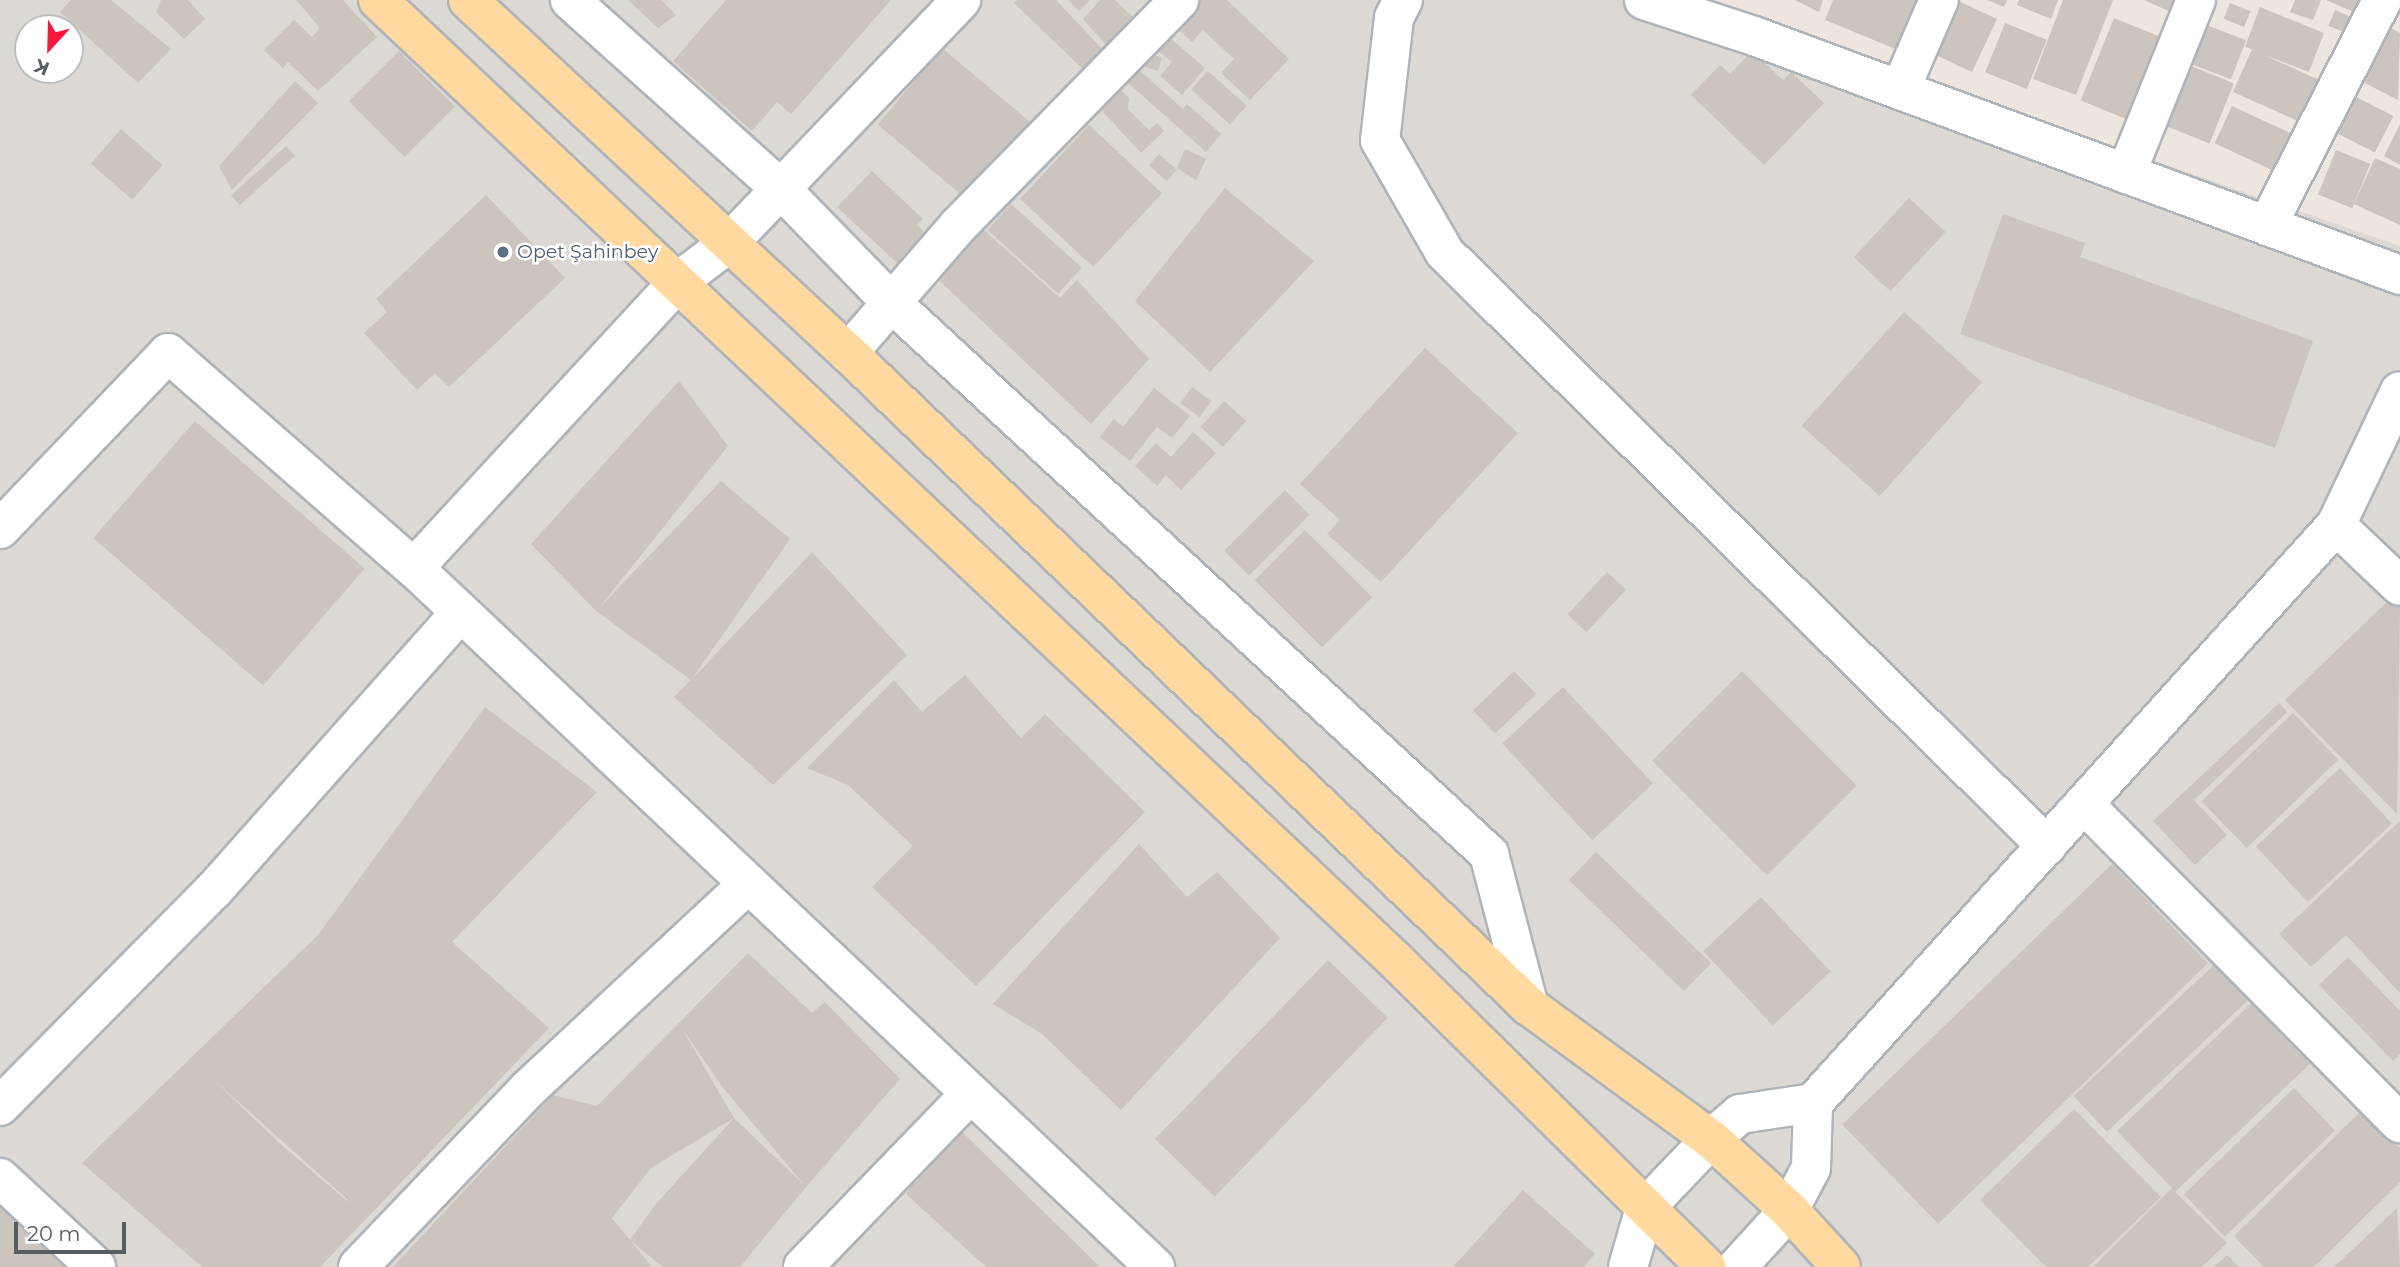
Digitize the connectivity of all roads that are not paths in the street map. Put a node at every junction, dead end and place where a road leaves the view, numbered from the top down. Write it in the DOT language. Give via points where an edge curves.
graph roads {
  1 [pos="378,0"];
  2 [pos="468,0"];
  3 [pos="570,0"];
  4 [pos="961,0"];
  5 [pos="1180,0"];
  6 [pos="1403,0"];
  7 [pos="1647,0"];
  8 [pos="1939,0"];
  9 [pos="2196,0"];
  10 [pos="2382,0"];
  11 [pos="1900,90"];
  12 [pos="2126,174"];
  13 [pos="781,189"];
  14 [pos="2267,226"];
  15 [pos="729,243"];
  16 [pos="2396,265"];
  17 [pos="678,281"];
  18 [pos="894,305"];
  19 [pos="848,353"];
  20 [pos="2400,391"];
  21 [pos="2336,525"];
  22 [pos="0,529"];
  23 [pos="414,568"];
  24 [pos="2400,586"];
  25 [pos="460,613"];
  26 [pos="2084,804"];
  27 [pos="2047,846"];
  28 [pos="747,885"];
  29 [pos="1529,1006"];
  30 [pos="969,1095"];
  31 [pos="1813,1103"];
  32 [pos="0,1106"];
  33 [pos="2400,1123"];
  34 [pos="1711,1139"];
  35 [pos="0,1178"];
  36 [pos="1646,1208"];
  37 [pos="1789,1210"];
  38 [pos="96,1267"];
  39 [pos="358,1267"];
  40 [pos="803,1267"];
  41 [pos="1155,1267"];
  42 [pos="1628,1267"];
  43 [pos="1706,1267"];
  44 [pos="1737,1267"];
  45 [pos="1841,1267"];
  1 -- 17 [label="main road"];
  2 -- 15 [label="main road"];
  3 -- 13 [label="street"];
  4 -- 13 [label="street"];
  5 -- 18 [label="street" via="958,226"];
  6 -- 27 [label="street" via="1394,18 1380,140 1445,253"];
  7 -- 11 [label="street"];
  8 -- 11 [label="street"];
  9 -- 12 [label="street"];
  10 -- 14 [label="street"];
  11 -- 12 [label="street"];
  12 -- 14 [label="street"];
  13 -- 15 [label="street"];
  13 -- 18 [label="street"];
  14 -- 16 [label="street"];
  15 -- 17 [label="street"];
  15 -- 19 [label="main road"];
  17 -- 23 [label="street"];
  17 -- 36 [label="main road" via="1396,961"];
  18 -- 19 [label="street"];
  18 -- 29 [label="street" via="1489,854"];
  19 -- 29 [label="main road"];
  20 -- 21 [label="street"];
  21 -- 24 [label="street"];
  21 -- 26 [label="street"];
  22 -- 23 [label="street" via="168,353"];
  23 -- 25 [label="street"];
  25 -- 28 [label="street"];
  25 -- 32 [label="street" via="214,890"];
  26 -- 27 [label="street"];
  26 -- 33 [label="street"];
  27 -- 31 [label="street"];
  28 -- 30 [label="street"];
  28 -- 39 [label="street" via="528,1089"];
  29 -- 34 [label="main road"];
  30 -- 40 [label="street"];
  30 -- 41 [label="street"];
  31 -- 34 [label="street" via="1740,1114"];
  31 -- 37 [label="street" via="1811,1168"];
  34 -- 36 [label="street"];
  34 -- 37 [label="main road"];
  35 -- 38 [label="street"];
  36 -- 42 [label="street"];
  36 -- 43 [label="main road"];
  37 -- 44 [label="street"];
  37 -- 45 [label="main road"];
}
